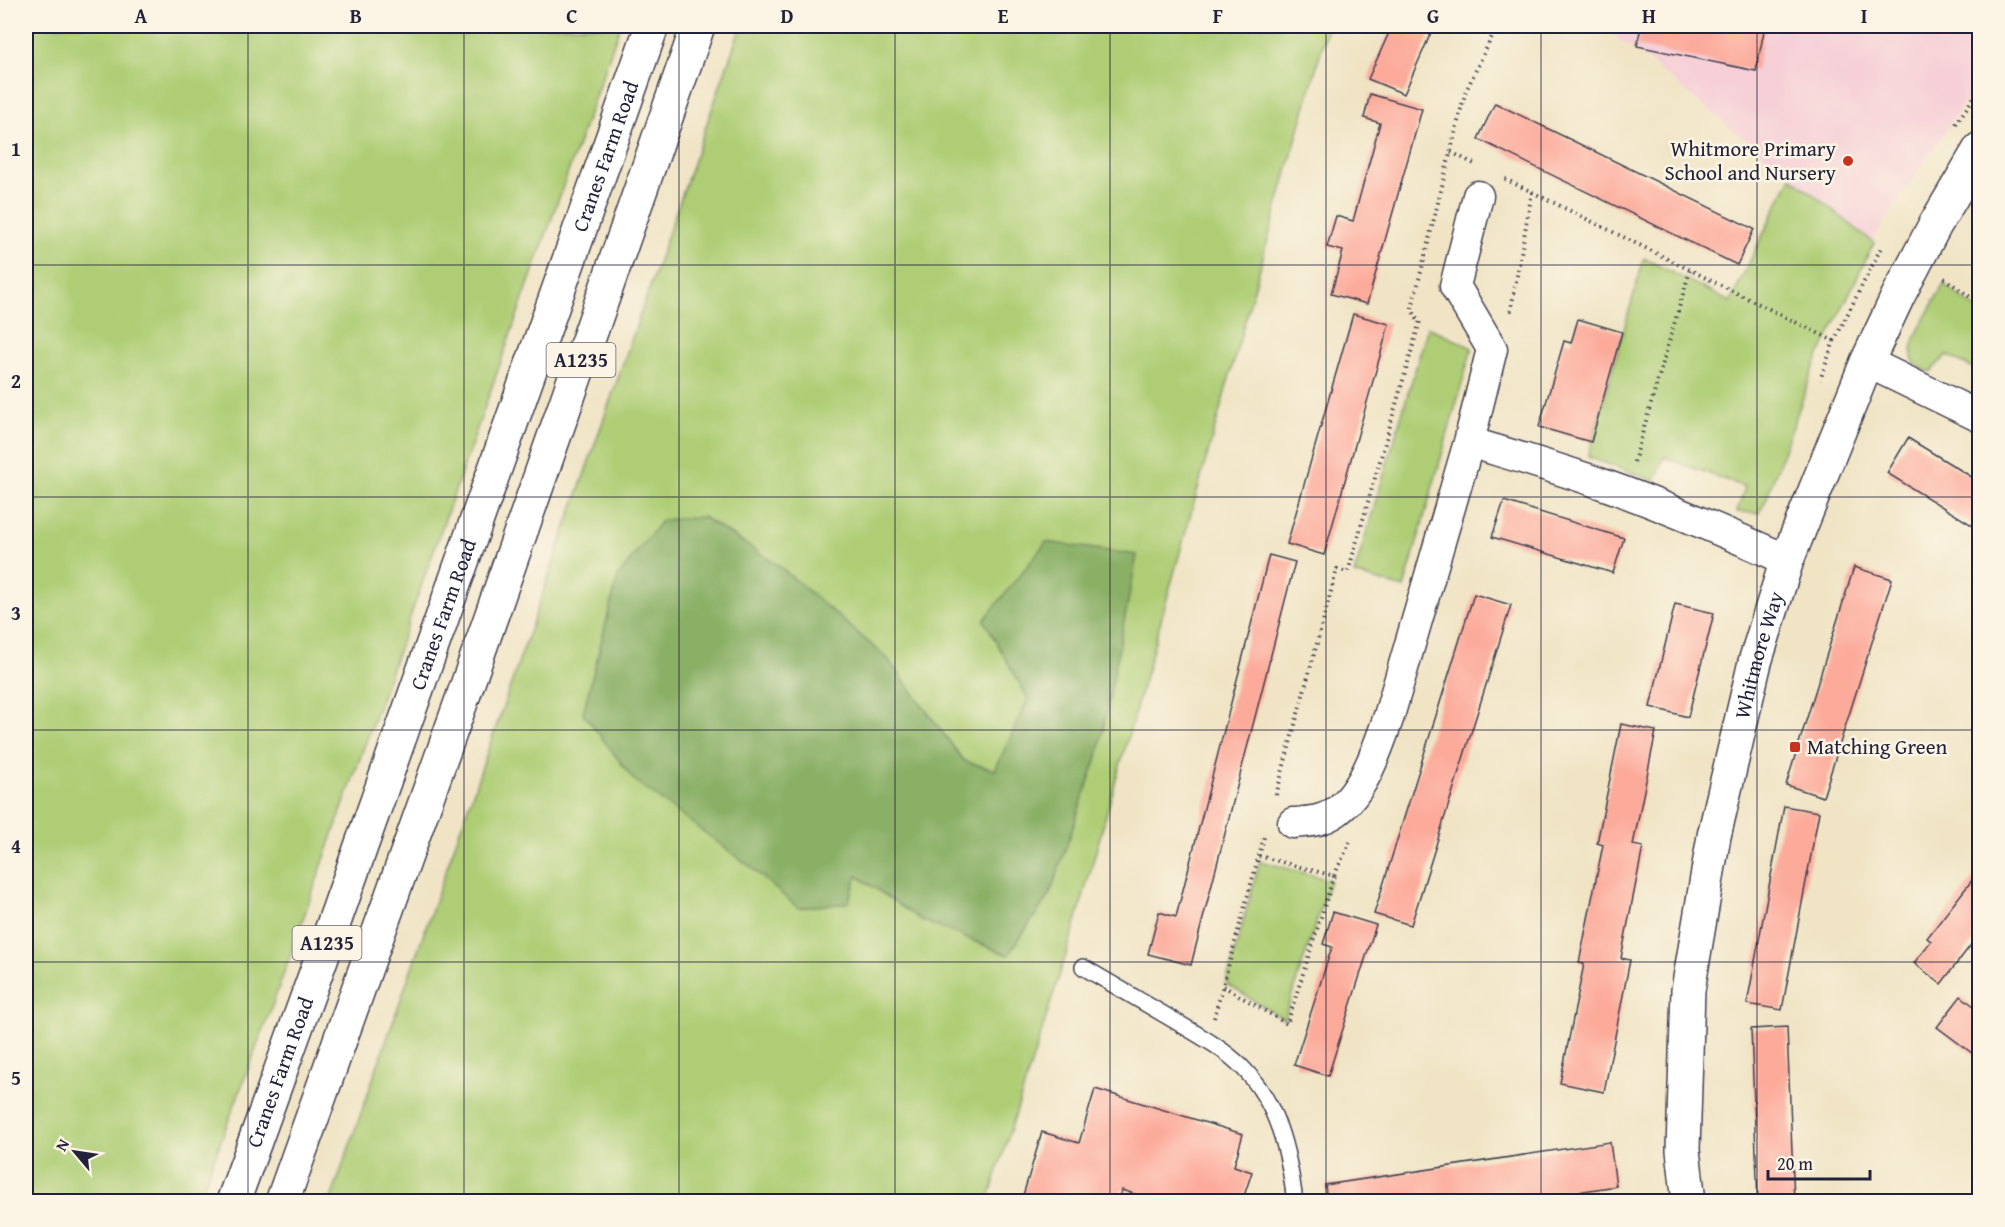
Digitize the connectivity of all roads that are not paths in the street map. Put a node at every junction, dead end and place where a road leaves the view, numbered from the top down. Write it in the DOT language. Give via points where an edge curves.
graph roads {
  1 [pos="651,26"];
  2 [pos="698,26"];
  3 [pos="1980,149"];
  4 [pos="1478,196"];
  5 [pos="1868,362"];
  6 [pos="1980,417"];
  7 [pos="1469,442"];
  8 [pos="1787,560"];
  9 [pos="1293,823"];
  10 [pos="1083,967"];
  11 [pos="233,1202"];
  12 [pos="282,1202"];
  13 [pos="1295,1202"];
  14 [pos="1689,1202"];
  1 -- 11 [label="main road, Cranes Farm Road / A1235"];
  2 -- 12 [label="main road, Cranes Farm Road / A1235"];
  3 -- 5 [label="main road, Whitmore Way" via="1935,225"];
  4 -- 7 [label="street" via="1455,286 1492,350"];
  5 -- 6 [label="street"];
  5 -- 8 [label="main road, Whitmore Way"];
  7 -- 8 [label="street" via="1603,484"];
  7 -- 9 [label="street" via="1389,716 1362,782 1344,806 1322,819"];
  8 -- 14 [label="main road, Whitmore Way" via="1755,662 1714,836 1688,990 1683,1150"];
  10 -- 13 [label="lane" via="1195,1033 1242,1068 1280,1127 1292,1171"];
}
